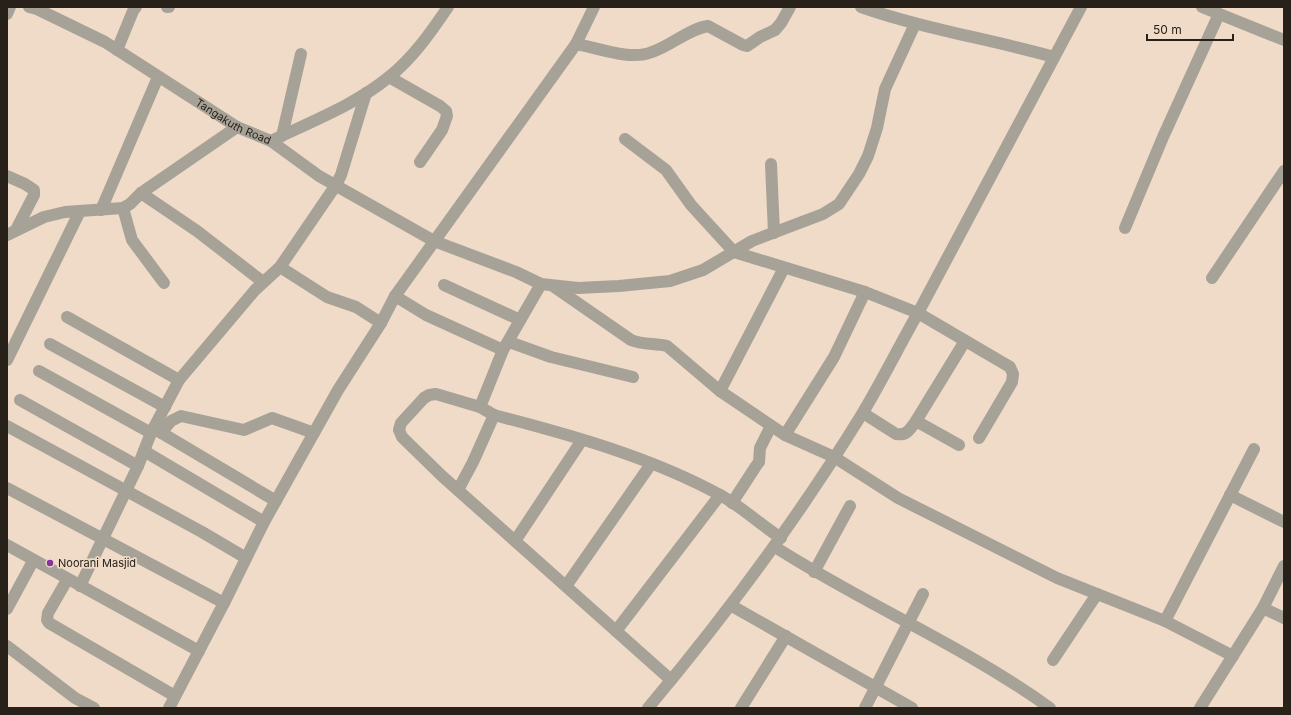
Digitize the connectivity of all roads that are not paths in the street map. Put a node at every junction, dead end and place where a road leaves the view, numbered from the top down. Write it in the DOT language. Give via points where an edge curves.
graph roads {
  1 [pos="10,7"];
  2 [pos="29,7"];
  3 [pos="136,7"];
  4 [pos="448,7"];
  5 [pos="594,7"];
  6 [pos="790,7"];
  7 [pos="861,7"];
  8 [pos="1081,7"];
  9 [pos="1202,7"];
  10 [pos="47,10"];
  11 [pos="7,14"];
  12 [pos="1219,14"];
  13 [pos="914,24"];
  14 [pos="1284,40"];
  15 [pos="576,44"];
  16 [pos="117,50"];
  17 [pos="301,54"];
  18 [pos="1054,57"];
  19 [pos="158,77"];
  20 [pos="389,77"];
  21 [pos="366,93"];
  22 [pos="237,127"];
  23 [pos="282,136"];
  24 [pos="625,139"];
  25 [pos="271,142"];
  26 [pos="420,162"];
  27 [pos="771,164"];
  28 [pos="1284,171"];
  29 [pos="7,176"];
  30 [pos="336,185"];
  31 [pos="141,193"];
  32 [pos="123,208"];
  33 [pos="101,210"];
  34 [pos="80,211"];
  35 [pos="1125,228"];
  36 [pos="11,233"];
  37 [pos="774,233"];
  38 [pos="434,241"];
  39 [pos="734,252"];
  40 [pos="280,267"];
  41 [pos="784,268"];
  42 [pos="1212,278"];
  43 [pos="263,282"];
  44 [pos="164,283"];
  45 [pos="444,285"];
  46 [pos="547,285"];
  47 [pos="865,292"];
  48 [pos="395,296"];
  49 [pos="918,313"];
  50 [pos="67,316"];
  51 [pos="520,320"];
  52 [pos="381,323"];
  53 [pos="965,341"];
  54 [pos="50,344"];
  55 [pos="506,346"];
  56 [pos="7,360"];
  57 [pos="39,371"];
  58 [pos="632,377"];
  59 [pos="179,380"];
  60 [pos="720,391"];
  61 [pos="20,400"];
  62 [pos="165,407"];
  63 [pos="480,408"];
  64 [pos="863,413"];
  65 [pos="494,415"];
  66 [pos="916,421"];
  67 [pos="7,426"];
  68 [pos="771,426"];
  69 [pos="155,432"];
  70 [pos="314,433"];
  71 [pos="784,435"];
  72 [pos="979,438"];
  73 [pos="582,440"];
  74 [pos="959,445"];
  75 [pos="1254,449"];
  76 [pos="144,451"];
  77 [pos="834,457"];
  78 [pos="651,464"];
  79 [pos="138,466"];
  80 [pos="7,488"];
  81 [pos="126,490"];
  82 [pos="458,490"];
  83 [pos="720,495"];
  84 [pos="1230,496"];
  85 [pos="276,501"];
  86 [pos="732,502"];
  87 [pos="850,506"];
  88 [pos="264,522"];
  89 [pos="1284,522"];
  90 [pos="102,539"];
  91 [pos="515,541"];
  92 [pos="778,542"];
  93 [pos="7,546"];
  94 [pos="246,558"];
  95 [pos="33,561"];
  96 [pos="1284,566"];
  97 [pos="814,572"];
  98 [pos="67,580"];
  99 [pos="80,586"];
  100 [pos="566,586"];
  101 [pos="924,594"];
  102 [pos="1097,594"];
  103 [pos="224,603"];
  104 [pos="732,606"];
  105 [pos="1263,608"];
  106 [pos="7,609"];
  107 [pos="1284,618"];
  108 [pos="1165,621"];
  109 [pos="908,624"];
  110 [pos="616,631"];
  111 [pos="786,636"];
  112 [pos="7,646"];
  113 [pos="199,651"];
  114 [pos="1233,656"];
  115 [pos="1053,660"];
  116 [pos="671,680"];
  117 [pos="876,687"];
  118 [pos="175,696"];
  119 [pos="73,703"];
  120 [pos="94,708"];
  121 [pos="169,708"];
  122 [pos="648,708"];
  123 [pos="742,708"];
  124 [pos="865,708"];
  125 [pos="912,708"];
  126 [pos="1049,708"];
  127 [pos="1200,708"];
  1 -- 11 [label="street"];
  2 -- 10 [label="street, Tangakuth Road"];
  3 -- 16 [label="street"];
  4 -- 20 [label="street" via="420,47"];
  5 -- 15 [label="street"];
  6 -- 15 [label="street" via="775,30 760,36 747,46 708,26 643,55"];
  7 -- 13 [label="street"];
  8 -- 18 [label="street"];
  9 -- 12 [label="street"];
  10 -- 16 [label="street, Tangakuth Road"];
  12 -- 14 [label="street"];
  12 -- 35 [label="street"];
  13 -- 18 [label="street"];
  13 -- 37 [label="street" via="885,89 868,156 839,204 824,214"];
  15 -- 38 [label="street"];
  16 -- 19 [label="street, Tangakuth Road"];
  17 -- 23 [label="street"];
  18 -- 49 [label="street"];
  19 -- 22 [label="street, Tangakuth Road"];
  19 -- 33 [label="street"];
  20 -- 21 [label="street"];
  20 -- 26 [label="street" via="440,106 448,116 442,130"];
  21 -- 23 [label="street"];
  21 -- 30 [label="street"];
  22 -- 25 [label="street, Tangakuth Road"];
  22 -- 31 [label="street"];
  23 -- 25 [label="street"];
  24 -- 39 [label="street" via="666,170 691,205"];
  25 -- 30 [label="street, Tangakuth Road"];
  27 -- 37 [label="street"];
  28 -- 42 [label="street"];
  29 -- 36 [label="street" via="34,190 34,195"];
  30 -- 38 [label="street, Tangakuth Road"];
  30 -- 40 [label="street"];
  31 -- 32 [label="street"];
  31 -- 43 [label="street" via="197,231"];
  32 -- 33 [label="street"];
  32 -- 44 [label="street" via="132,240"];
  33 -- 34 [label="street"];
  34 -- 36 [label="street" via="44,216"];
  34 -- 56 [label="street"];
  37 -- 39 [label="street"];
  38 -- 46 [label="street, Tangakuth Road"];
  38 -- 48 [label="street"];
  39 -- 41 [label="street"];
  39 -- 46 [label="street" via="703,270 670,281 578,288"];
  40 -- 43 [label="street"];
  40 -- 52 [label="street" via="327,297 356,307"];
  41 -- 47 [label="street"];
  41 -- 60 [label="street"];
  43 -- 59 [label="street"];
  45 -- 51 [label="street"];
  46 -- 51 [label="street"];
  46 -- 60 [label="street" via="631,340 641,344 667,346"];
  47 -- 49 [label="street"];
  47 -- 71 [label="street" via="834,357"];
  48 -- 52 [label="street"];
  48 -- 55 [label="street" via="426,315"];
  49 -- 53 [label="street"];
  49 -- 64 [label="street"];
  50 -- 59 [label="street"];
  51 -- 55 [label="street"];
  52 -- 70 [label="street"];
  53 -- 66 [label="street"];
  53 -- 72 [label="street" via="1010,367 1014,374 1012,382"];
  54 -- 62 [label="street"];
  55 -- 58 [label="street"];
  55 -- 63 [label="street"];
  57 -- 69 [label="street"];
  59 -- 62 [label="street"];
  60 -- 68 [label="street"];
  61 -- 79 [label="street"];
  62 -- 69 [label="street"];
  63 -- 65 [label="street"];
  63 -- 82 [label="street" via="436,394 429,395 401,423 399,430 402,437"];
  64 -- 66 [label="street" via="900,435 906,433"];
  64 -- 77 [label="street"];
  65 -- 73 [label="street"];
  65 -- 82 [label="street"];
  66 -- 74 [label="street"];
  67 -- 81 [label="street"];
  68 -- 71 [label="street"];
  68 -- 86 [label="street" via="760,448 759,462"];
  69 -- 70 [label="street" via="176,417 187,416 244,430 269,419 277,419"];
  69 -- 76 [label="street"];
  69 -- 85 [label="street"];
  70 -- 85 [label="street"];
  71 -- 77 [label="street"];
  73 -- 78 [label="street"];
  73 -- 91 [label="street"];
  75 -- 84 [label="street"];
  76 -- 79 [label="street"];
  76 -- 88 [label="street"];
  77 -- 92 [label="street"];
  77 -- 102 [label="street" via="898,498 1057,578"];
  78 -- 83 [label="street"];
  78 -- 100 [label="street"];
  79 -- 81 [label="street"];
  80 -- 90 [label="street"];
  81 -- 90 [label="street"];
  81 -- 94 [label="street"];
  82 -- 91 [label="street"];
  83 -- 86 [label="street"];
  83 -- 110 [label="street"];
  84 -- 89 [label="street"];
  84 -- 108 [label="street"];
  85 -- 88 [label="street"];
  86 -- 92 [label="street"];
  87 -- 97 [label="street"];
  88 -- 94 [label="street"];
  90 -- 99 [label="street"];
  90 -- 103 [label="street"];
  91 -- 100 [label="street"];
  92 -- 97 [label="street"];
  92 -- 104 [label="street"];
  93 -- 95 [label="street"];
  94 -- 103 [label="street"];
  95 -- 98 [label="street"];
  95 -- 106 [label="street"];
  96 -- 105 [label="street"];
  97 -- 109 [label="street"];
  98 -- 99 [label="street"];
  98 -- 118 [label="street" via="48,613 49,623"];
  99 -- 113 [label="street"];
  100 -- 110 [label="street"];
  101 -- 109 [label="street"];
  102 -- 108 [label="street"];
  102 -- 115 [label="street"];
  103 -- 113 [label="street"];
  104 -- 111 [label="street"];
  104 -- 116 [label="street"];
  105 -- 107 [label="street"];
  105 -- 114 [label="street"];
  108 -- 114 [label="street"];
  109 -- 117 [label="street"];
  109 -- 126 [label="street" via="1002,677"];
  110 -- 116 [label="street"];
  111 -- 117 [label="street"];
  111 -- 123 [label="street"];
  112 -- 119 [label="street"];
  113 -- 118 [label="street"];
  114 -- 127 [label="street"];
  116 -- 122 [label="street"];
  117 -- 124 [label="street"];
  117 -- 125 [label="street"];
  118 -- 121 [label="street"];
  119 -- 120 [label="street"];
}
